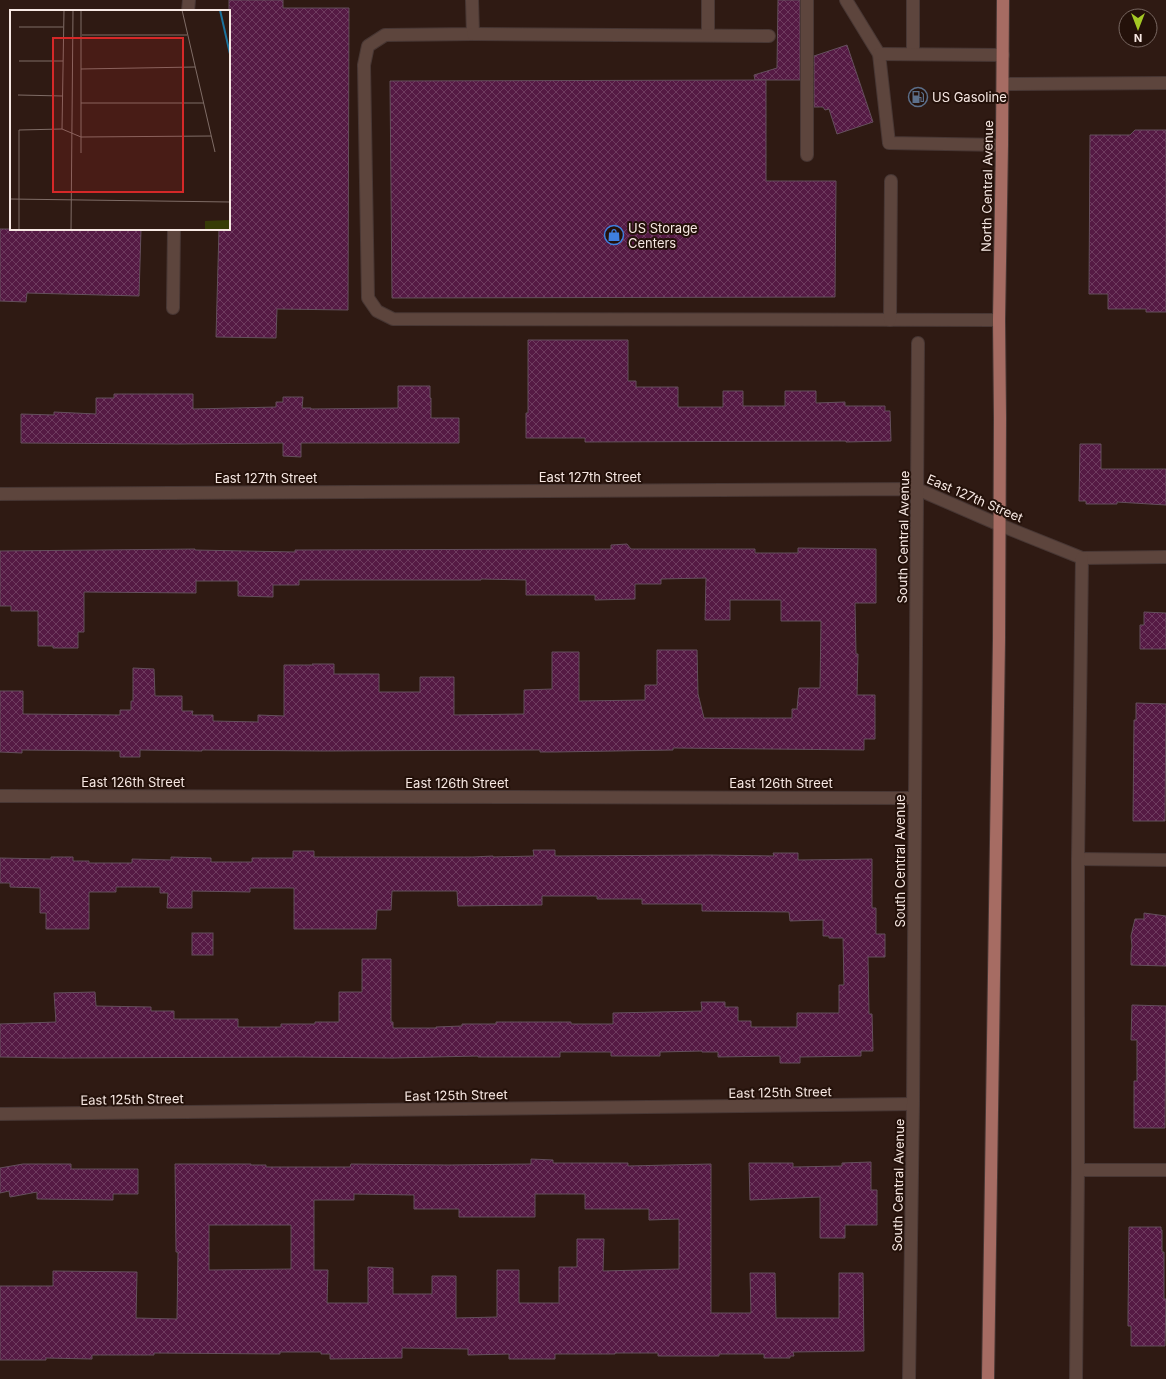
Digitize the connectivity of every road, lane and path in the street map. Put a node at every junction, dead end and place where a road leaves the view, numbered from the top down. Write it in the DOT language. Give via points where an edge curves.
graph roads {
  1 [pos="190,0"];
  2 [pos="472,0"];
  3 [pos="708,0"];
  4 [pos="808,0"];
  5 [pos="846,0"];
  6 [pos="913,0"];
  7 [pos="1003,0"];
  8 [pos="188,10"];
  9 [pos="473,34"];
  10 [pos="708,35"];
  11 [pos="769,36"];
  12 [pos="879,54"];
  13 [pos="913,54"];
  14 [pos="1003,55"];
  15 [pos="1166,83"];
  16 [pos="1003,84"];
  17 [pos="1002,144"];
  18 [pos="807,155"];
  19 [pos="891,181"];
  20 [pos="174,230"];
  21 [pos="173,308"];
  22 [pos="890,320"];
  23 [pos="999,320"];
  24 [pos="918,343"];
  25 [pos="917,489"];
  26 [pos="0,494"];
  27 [pos="1000,525"];
  28 [pos="1166,557"];
  29 [pos="1082,558"];
  30 [pos="0,796"];
  31 [pos="914,798"];
  32 [pos="1078,859"];
  33 [pos="1166,860"];
  34 [pos="913,1104"];
  35 [pos="0,1114"];
  36 [pos="1078,1170"];
  37 [pos="1166,1170"];
  38 [pos="909,1379"];
  39 [pos="988,1379"];
  40 [pos="1076,1379"];
  1 -- 8 [label="street"];
  2 -- 9 [label="street"];
  3 -- 10 [label="street"];
  4 -- 18 [label="street"];
  5 -- 12 [label="street"];
  6 -- 13 [label="street"];
  7 -- 14 [label="main road, North Central Avenue"];
  9 -- 10 [label="street"];
  9 -- 22 [label="street" via="385,35 368,46 364,65 368,298 376,311 393,320"];
  10 -- 11 [label="street"];
  12 -- 13 [label="street"];
  12 -- 17 [label="street" via="889,143"];
  13 -- 14 [label="street"];
  14 -- 16 [label="main road, North Central Avenue"];
  15 -- 16 [label="street"];
  16 -- 17 [label="main road, North Central Avenue"];
  17 -- 23 [label="main road, North Central Avenue"];
  19 -- 22 [label="street"];
  20 -- 21 [label="street"];
  22 -- 23 [label="street"];
  23 -- 27 [label="main road, North Central Avenue"];
  24 -- 25 [label="street, South Central Avenue"];
  25 -- 26 [label="street, East 127th Street"];
  25 -- 27 [label="street, East 127th Street"];
  25 -- 31 [label="street, South Central Avenue"];
  27 -- 29 [label="street, East 127th Street"];
  27 -- 39 [label="main road"];
  28 -- 29 [label="street, East 127th Street"];
  29 -- 32 [label="street"];
  30 -- 31 [label="street, East 126th Street"];
  31 -- 34 [label="street, South Central Avenue"];
  32 -- 33 [label="street"];
  32 -- 36 [label="street"];
  34 -- 35 [label="street, East 125th Street"];
  34 -- 38 [label="street, South Central Avenue"];
  36 -- 37 [label="street"];
  36 -- 40 [label="street"];
}
